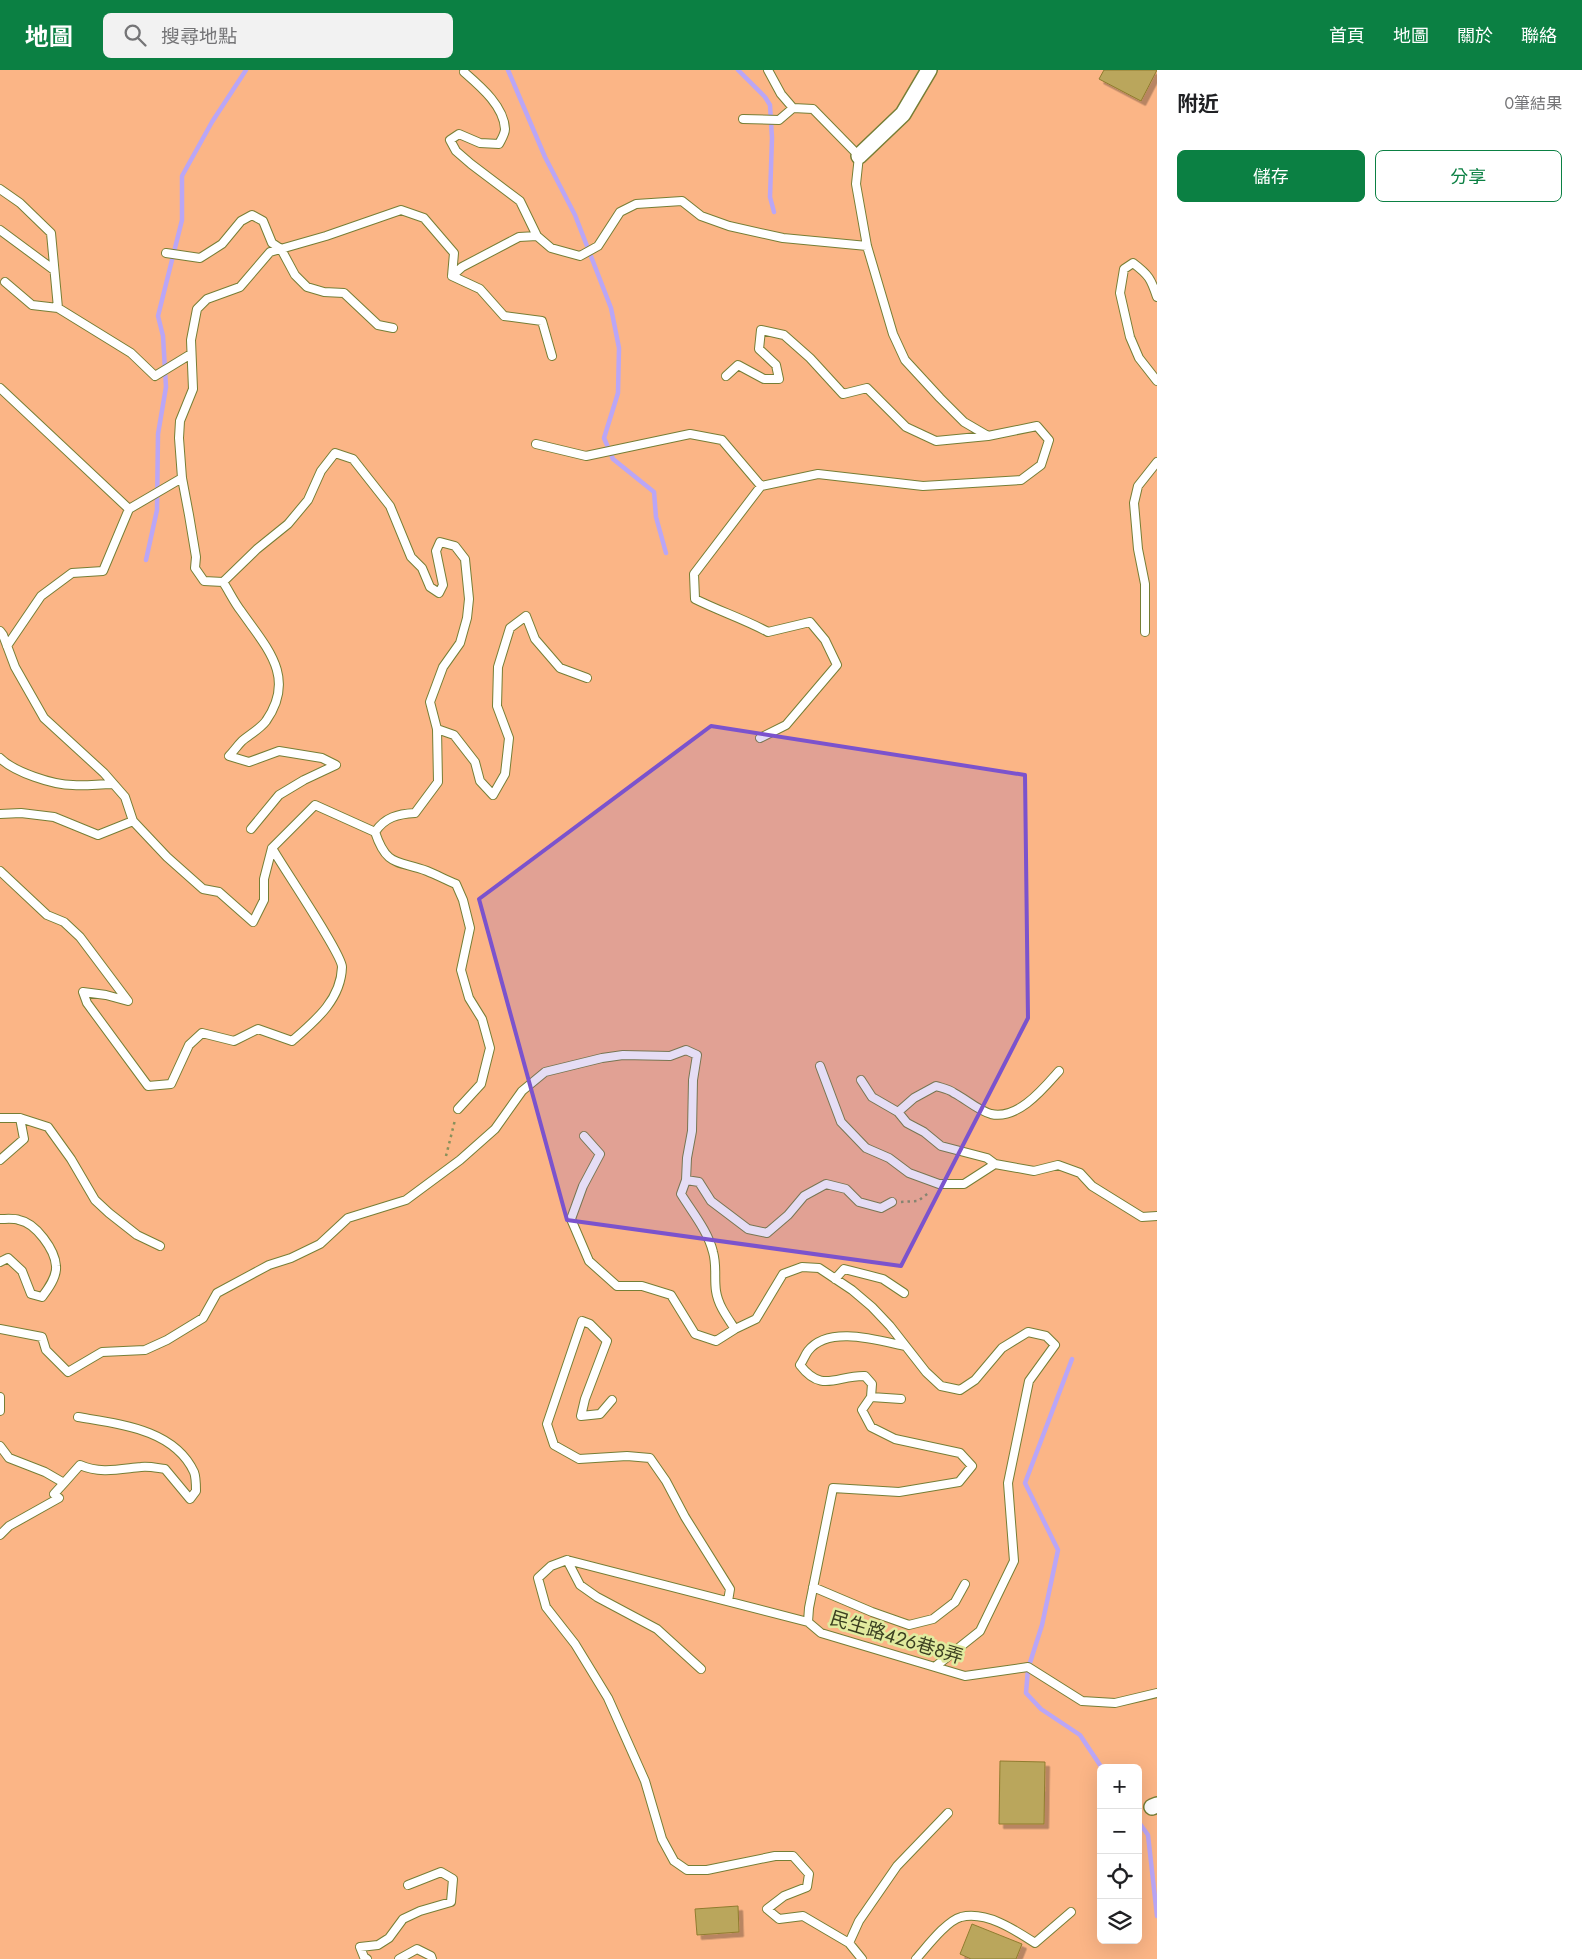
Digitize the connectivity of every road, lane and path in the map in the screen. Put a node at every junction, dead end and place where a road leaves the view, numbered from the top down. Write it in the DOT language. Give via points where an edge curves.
graph roads {
  1 [pos="768,70"];
  2 [pos="929,70"];
  3 [pos="464,72"];
  4 [pos="793,108"];
  5 [pos="743,119"];
  6 [pos="859,156"];
  7 [pos="0,189"];
  8 [pos="0,230"];
  9 [pos="537,236"];
  10 [pos="867,246"];
  11 [pos="282,249"];
  12 [pos="166,253"];
  13 [pos="54,270"];
  14 [pos="452,276"];
  15 [pos="5,282"];
  16 [pos="1157,297"];
  17 [pos="58,308"];
  18 [pos="394,328"];
  19 [pos="191,354"];
  20 [pos="552,356"];
  21 [pos="726,376"];
  22 [pos="1157,381"];
  23 [pos="0,388"];
  24 [pos="988,436"];
  25 [pos="536,444"];
  26 [pos="1157,462"];
  27 [pos="182,478"];
  28 [pos="761,486"];
  29 [pos="129,508"];
  30 [pos="223,582"];
  31 [pos="0,632"];
  32 [pos="1145,632"];
  33 [pos="7,646"];
  34 [pos="587,678"];
  35 [pos="437,729"];
  36 [pos="760,738"];
  37 [pos="0,758"];
  38 [pos="112,784"];
  39 [pos="0,814"];
  40 [pos="133,821"];
  41 [pos="251,829"];
  42 [pos="375,832"];
  43 [pos="272,848"];
  44 [pos="0,871"];
  45 [pos="820,1066"];
  46 [pos="1059,1071"];
  47 [pos="861,1080"];
  48 [pos="458,1109"];
  49 [pos="898,1112"];
  50 [pos="0,1118"];
  51 [pos="20,1118"];
  52 [pos="584,1136"];
  53 [pos="0,1160"];
  54 [pos="995,1164"];
  55 [pos="440,1175"];
  56 [pos="686,1180"];
  57 [pos="939,1184"];
  58 [pos="892,1202"];
  59 [pos="1157,1216"];
  60 [pos="0,1219"];
  61 [pos="160,1246"];
  62 [pos="0,1262"];
  63 [pos="835,1279"];
  64 [pos="904,1294"];
  65 [pos="0,1329"];
  66 [pos="735,1329"];
  67 [pos="904,1346"];
  68 [pos="0,1397"];
  69 [pos="871,1397"];
  70 [pos="901,1399"];
  71 [pos="612,1400"];
  72 [pos="0,1411"];
  73 [pos="78,1417"];
  74 [pos="0,1446"];
  75 [pos="64,1483"];
  76 [pos="0,1535"];
  77 [pos="567,1560"];
  78 [pos="965,1584"];
  79 [pos="813,1587"];
  80 [pos="728,1601"];
  81 [pos="808,1622"];
  82 [pos="936,1666"];
  83 [pos="701,1670"];
  84 [pos="1157,1693"];
  85 [pos="948,1812"];
  86 [pos="408,1886"];
  87 [pos="1071,1912"];
  88 [pos="849,1943"];
  89 [pos="368,1959"];
  90 [pos="399,1959"];
  91 [pos="432,1959"];
  92 [pos="862,1959"];
  93 [pos="916,1959"];
  1 -- 4 [label="lane"];
  2 -- 6 [label="street" via="903,114"];
  3 -- 9 [label="lane" via="499,112 505,130 500,144 480,143 459,134 450,140 456,151 520,201"];
  4 -- 5 [label="lane" via="779,120"];
  4 -- 6 [label="lane" via="813,109"];
  6 -- 10 [label="lane" via="856,184"];
  7 -- 13 [label="lane" via="51,232"];
  8 -- 13 [label="lane"];
  9 -- 10 [label="lane" via="551,248 580,256 598,246 620,212 636,204 682,201 701,216 730,226 783,238"];
  9 -- 14 [label="lane" via="519,237 462,267"];
  10 -- 24 [label="lane" via="893,334 905,360 964,422"];
  11 -- 12 [label="lane" via="272,243 262,221 252,215 241,221 222,244 200,258"];
  11 -- 14 [label="lane" via="401,210 424,218 454,253"];
  11 -- 18 [label="lane" via="295,274 307,287 344,293 378,325"];
  11 -- 19 [label="lane" via="270,252 240,287 207,299 197,309"];
  13 -- 17 [label="lane"];
  14 -- 20 [label="lane" via="480,289 504,316 542,321"];
  15 -- 17 [label="lane" via="32,305"];
  16 -- 22 [label="lane" via="1152,281 1142,270 1133,263 1124,269 1120,294 1130,337 1139,358"];
  17 -- 19 [label="lane" via="131,353 155,376"];
  19 -- 27 [label="lane" via="193,389 180,421"];
  21 -- 24 [label="lane" via="738,365 764,379 779,379 776,365 759,349 761,330 784,335 843,394 867,388 906,428 936,441"];
  23 -- 29 [label="lane"];
  24 -- 28 [label="lane" via="1038,426 1049,440 1041,465 1021,480 923,486 818,474"];
  25 -- 28 [label="lane" via="586,456 690,434 722,440"];
  26 -- 32 [label="lane" via="1138,486 1134,503 1145,584"];
  27 -- 29 [label="lane"];
  27 -- 30 [label="lane" via="190,515 195,568 204,581"];
  28 -- 36 [label="lane" via="694,574 695,599 768,632 810,622 825,640 838,665 786,725"];
  29 -- 33 [label="lane" via="103,571 72,573 41,596"];
  30 -- 35 [label="lane" via="288,524 308,500 321,471 335,453 352,459 390,506 411,557 422,568 430,587 439,593 443,585 436,551 440,542 455,546 465,559 469,599 467,618 460,643 443,667 430,702"];
  30 -- 41 [label="lane" via="265,643 277,670 280,688 276,705 264,723 229,756 249,762 279,751 322,758 336,765 278,795"];
  31 -- 33 [label="lane"];
  33 -- 38 [label="lane" via="44,718"];
  34 -- 35 [label="lane" via="560,668 535,639 526,616 510,628 498,667 497,706 509,738 505,774 493,795 480,781 475,762 454,735"];
  35 -- 42 [label="lane" via="438,782 415,813 396,814 380,824"];
  37 -- 38 [label="lane" via="6,764 39,778 72,786"];
  38 -- 40 [label="lane" via="125,797"];
  39 -- 40 [label="lane" via="54,817 98,835"];
  40 -- 43 [label="lane" via="204,889 219,892 253,922 264,900 264,879"];
  42 -- 43 [label="lane" via="315,805"];
  42 -- 48 [label="lane" via="381,850 398,864 426,870 456,884 463,900 470,928 461,970 469,998 482,1019 490,1048 481,1084"];
  43 -- 44 [label="lane" via="342,965 339,988 320,1017 292,1041 258,1029 234,1041 202,1033 189,1045 171,1084 148,1086 87,1003 83,992 128,1001 80,937 64,922 47,916"];
  45 -- 57 [label="lane" via="841,1122 866,1148 889,1158 909,1174"];
  46 -- 49 [label="lane" via="1024,1105 1006,1114 990,1114 936,1086 914,1098"];
  47 -- 49 [label="lane" via="872,1097"];
  48 -- 55 [label="path"];
  49 -- 54 [label="lane" via="907,1123 941,1146 987,1158"];
  50 -- 51 [label="lane"];
  51 -- 53 [label="lane" via="24,1139"];
  51 -- 61 [label="lane" via="48,1127 95,1200 137,1235"];
  52 -- 66 [label="lane" via="600,1154 571,1219 589,1261 617,1286 642,1286 671,1295 695,1334 716,1341"];
  54 -- 57 [label="lane" via="964,1184"];
  54 -- 59 [label="lane" via="1034,1171 1058,1165 1080,1173 1092,1186 1142,1218"];
  55 -- 56 [label="lane" via="495,1129 522,1091 545,1072 602,1058 670,1056 686,1050 697,1055"];
  55 -- 65 [label="lane" via="406,1200 348,1218 320,1244 269,1265 217,1293 204,1318 145,1350 102,1352 68,1372 46,1350 42,1338"];
  56 -- 58 [label="lane" via="699,1182 712,1201 748,1229 767,1233 804,1196 826,1184 846,1189 859,1202 881,1208"];
  56 -- 66 [label="lane" via="681,1194 713,1250 716,1291 723,1311"];
  57 -- 58 [label="path" via="918,1201"];
  60 -- 62 [label="lane" via="21,1220 38,1232 52,1249 57,1268 42,1297 30,1294 22,1271 8,1258"];
  63 -- 64 [label="lane" via="844,1269 883,1279"];
  63 -- 66 [label="lane" via="819,1268 802,1267 783,1274 756,1319"];
  63 -- 67 [label="lane" via="872,1307"];
  67 -- 69 [label="lane" via="855,1336 826,1338 808,1350 800,1365 809,1377 829,1382 866,1376 872,1384"];
  67 -- 82 [label="lane" via="941,1386 960,1390 975,1380 1002,1348 1028,1332 1046,1336 1055,1345 1029,1381 1008,1483 1014,1561 980,1631"];
  68 -- 72 [label="lane"];
  69 -- 70 [label="lane"];
  69 -- 79 [label="lane, 民生路426巷8弄" via="862,1410 871,1427 895,1439 960,1453 972,1466 958,1482 899,1492 832,1488"];
  71 -- 80 [label="lane" via="600,1414 581,1416 607,1341 590,1324 582,1321 547,1424 554,1445 579,1459 650,1458 730,1589"];
  73 -- 75 [label="lane" via="142,1429 167,1442 184,1455 195,1474 196,1491 190,1498 165,1469 144,1466 92,1471 80,1465"];
  74 -- 75 [label="lane" via="9,1458 46,1472"];
  75 -- 76 [label="lane" via="54,1494 59,1498 9,1526"];
  77 -- 80 [label="lane"];
  77 -- 83 [label="lane" via="580,1585 596,1597 657,1628"];
  77 -- 88 [label="lane" via="551,1566 538,1578 546,1607 575,1644 608,1698 645,1781 662,1839 674,1861 687,1870 707,1870 776,1856 793,1856 809,1874 807,1886 784,1896 767,1909 779,1919 803,1916"];
  78 -- 79 [label="lane" via="955,1602 933,1618 909,1625"];
  79 -- 81 [label="lane, 民生路426巷8弄"];
  80 -- 81 [label="lane"];
  81 -- 82 [label="lane, 民生路426巷8弄" via="821,1633"];
  82 -- 84 [label="lane, 民生路426巷8弄" via="965,1676 1028,1667 1082,1701 1115,1703"];
  85 -- 88 [label="lane" via="897,1866 859,1921"];
  86 -- 89 [label="lane" via="441,1872 453,1879 451,1902 403,1919 389,1938 378,1945 360,1948"];
  87 -- 93 [label="lane" via="1035,1943 982,1917 960,1917"];
  88 -- 92 [label="lane"];
  90 -- 91 [label="lane" via="417,1949"];
}
